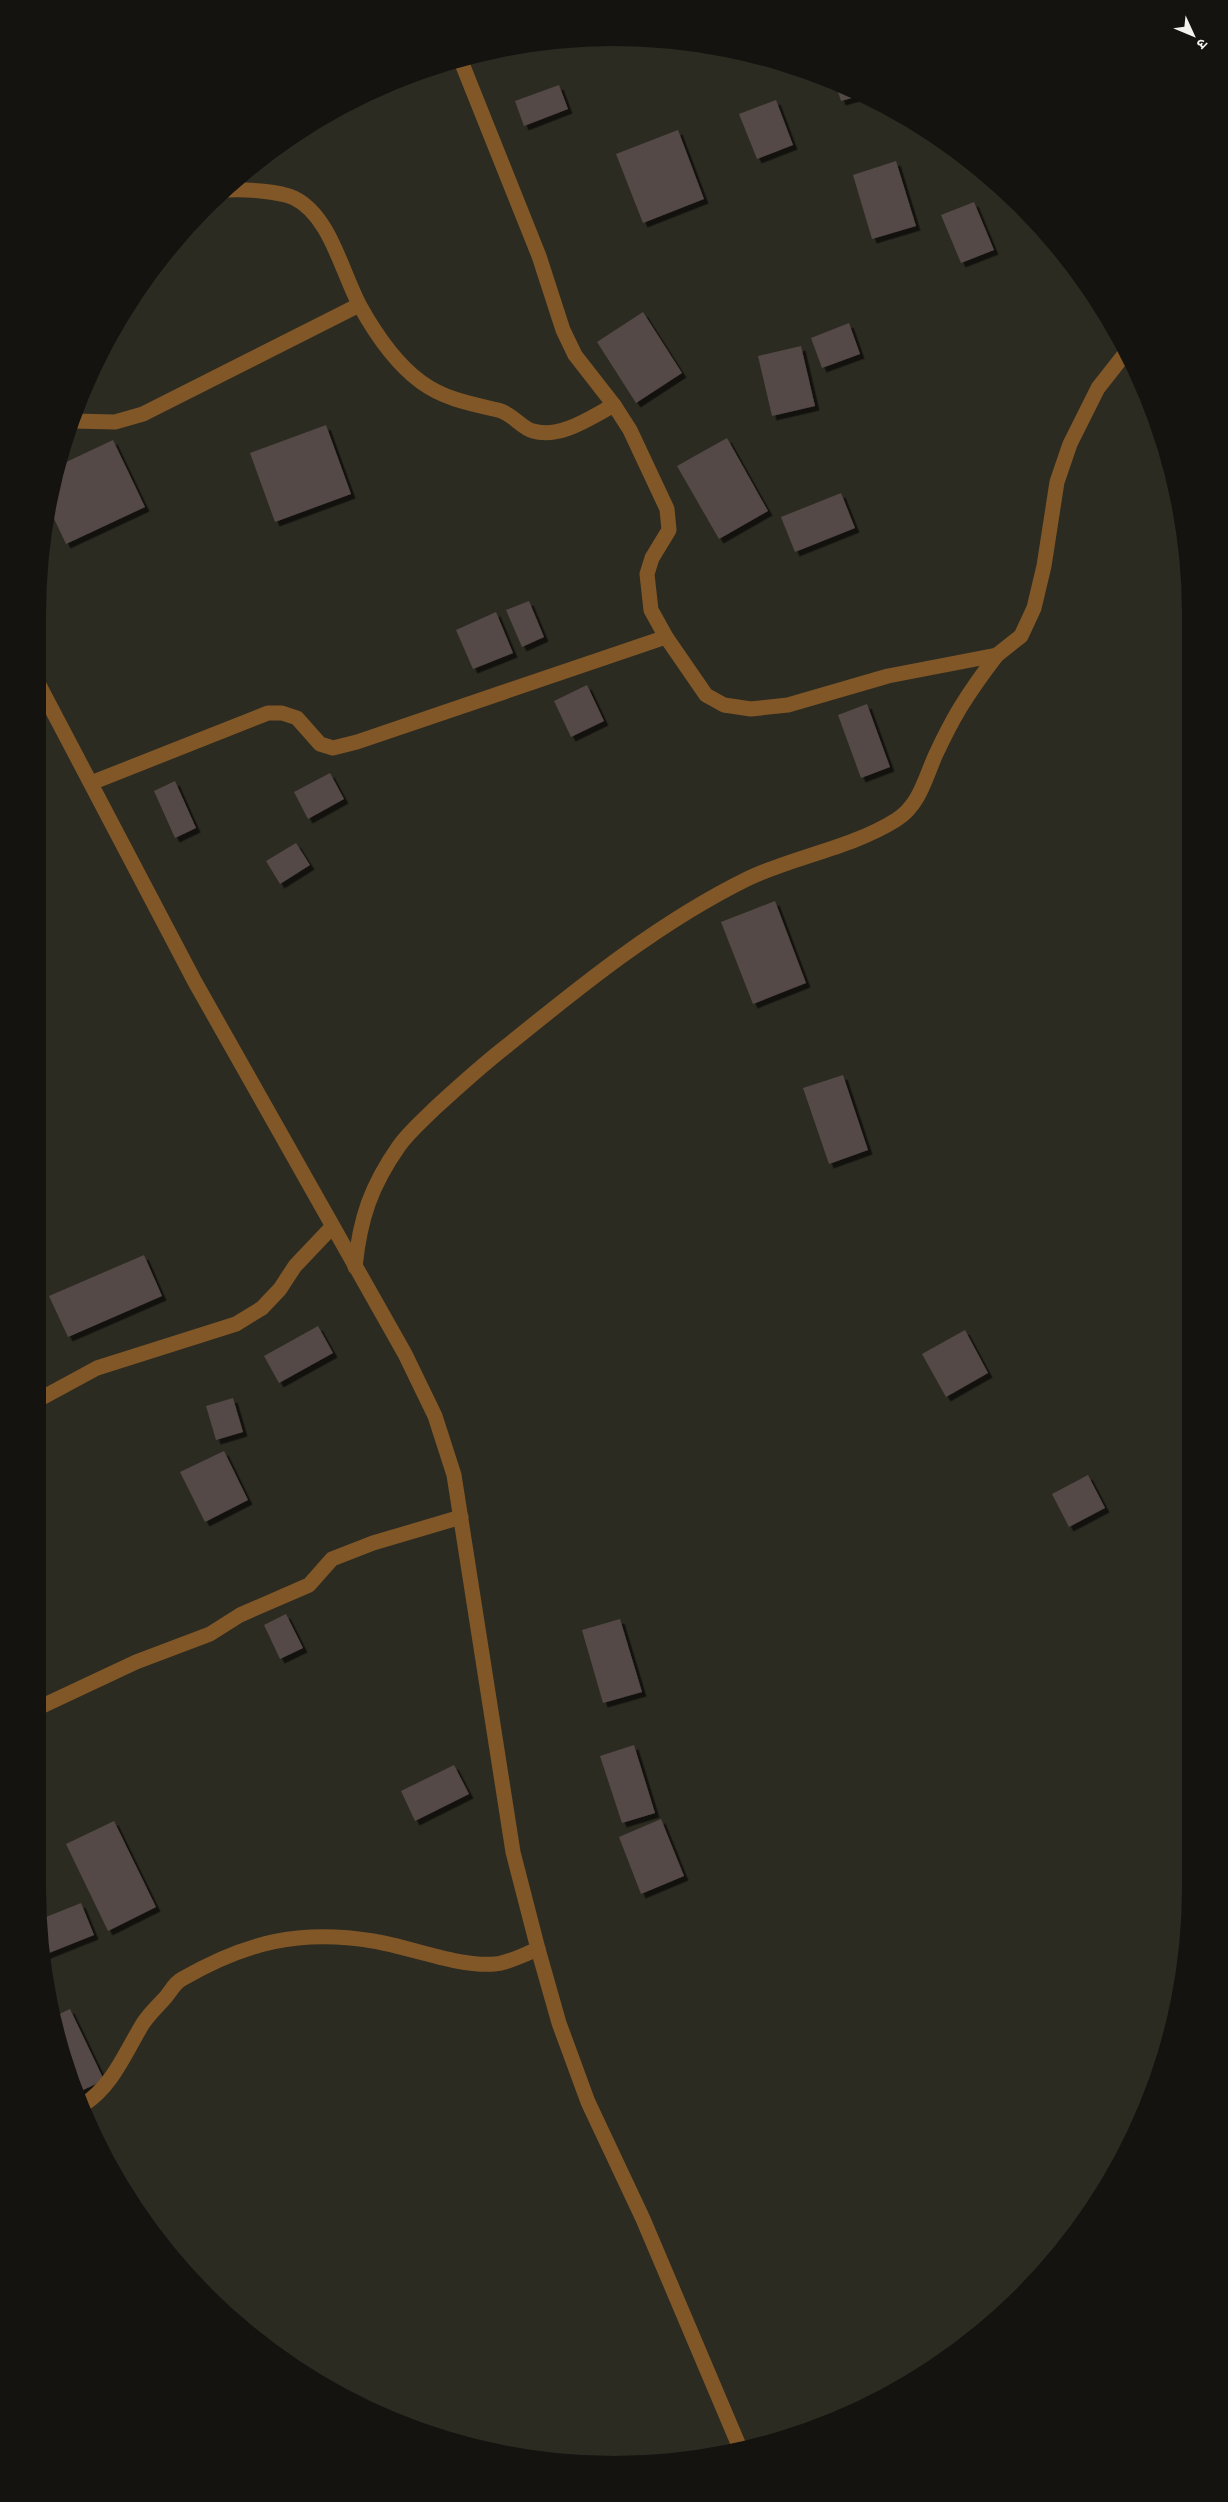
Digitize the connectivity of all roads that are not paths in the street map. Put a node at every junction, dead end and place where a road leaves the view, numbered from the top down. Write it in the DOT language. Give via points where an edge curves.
graph roads {
  1 [pos="463,67"];
  2 [pos="236,190"];
  3 [pos="359,305"];
  4 [pos="1121,359"];
  5 [pos="614,405"];
  6 [pos="80,421"];
  7 [pos="666,637"];
  8 [pos="997,655"];
  9 [pos="46,699"];
  10 [pos="91,783"];
  11 [pos="332,1226"];
  12 [pos="355,1266"];
  13 [pos="46,1396"];
  14 [pos="461,1517"];
  15 [pos="46,1704"];
  16 [pos="538,1949"];
  17 [pos="88,2101"];
  18 [pos="737,2442"];
  1 -- 5 [label="street" via="539,256 563,330 575,355"];
  2 -- 3 [label="street" via="294,198 315,215 332,243"];
  3 -- 5 [label="street" via="378,336 420,382 449,398 501,411 532,431 546,433 572,427"];
  3 -- 6 [label="street" via="143,414 115,422"];
  4 -- 8 [label="street" via="1098,388 1070,444 1058,482 1034,608 1021,636"];
  5 -- 7 [label="street" via="630,430 667,510 669,530 652,558 647,574 651,610"];
  7 -- 8 [label="street" via="706,694 724,705 751,709 788,705 888,676"];
  7 -- 10 [label="street" via="334,748 320,744 297,718 268,713"];
  8 -- 12 [label="street" via="959,709 918,797 896,820 860,837 757,874 643,941 471,1074 411,1131 366,1204"];
  9 -- 10 [label="street"];
  10 -- 11 [label="street" via="195,982"];
  11 -- 12 [label="street"];
  11 -- 13 [label="street" via="262,1308 236,1324 96,1368"];
  12 -- 14 [label="street" via="406,1354 436,1416 454,1475"];
  14 -- 15 [label="street" via="373,1543 332,1559 309,1585 240,1614 210,1634 136,1662"];
  14 -- 16 [label="street" via="512,1852"];
  16 -- 17 [label="street" via="497,1964 474,1964 374,1941 305,1936 275,1940 239,1952 179,1980 143,2023 108,2084"];
  16 -- 18 [label="street" via="588,2102 643,2219"];
}
